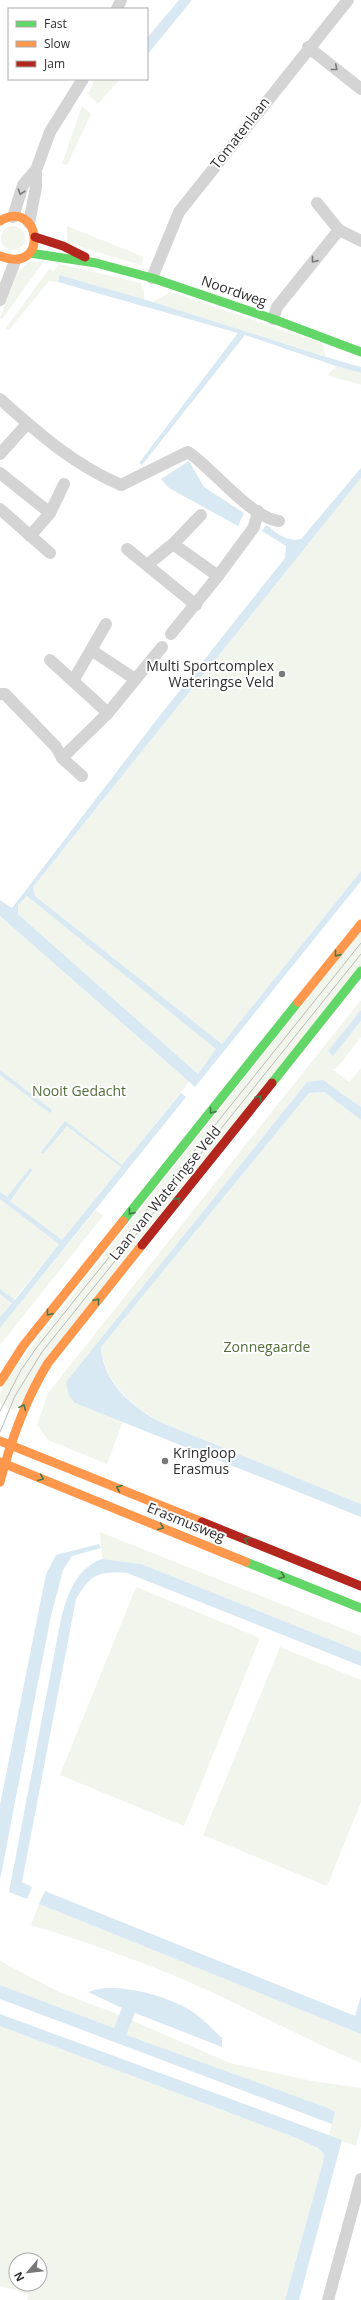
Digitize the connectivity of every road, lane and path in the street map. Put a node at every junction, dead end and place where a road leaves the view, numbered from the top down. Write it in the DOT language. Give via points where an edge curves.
graph roads {
  1 [pos="348,0"];
  2 [pos="308,47"];
  3 [pos="82,80"];
  4 [pos="361,89"];
  5 [pos="36,170"];
  6 [pos="317,203"];
  7 [pos="12,217"];
  8 [pos="0,221"];
  9 [pos="29,223"];
  10 [pos="339,230"];
  11 [pos="35,237"];
  12 [pos="361,241"];
  13 [pos="30,253"];
  14 [pos="0,256"];
  15 [pos="15,261"];
  16 [pos="96,263"];
  17 [pos="152,278"];
  18 [pos="0,300"];
  19 [pos="273,318"];
  20 [pos="361,352"];
  21 [pos="0,399"];
  22 [pos="28,424"];
  23 [pos="0,454"];
  24 [pos="0,473"];
  25 [pos="64,484"];
  26 [pos="0,509"];
  27 [pos="258,511"];
  28 [pos="50,513"];
  29 [pos="201,515"];
  30 [pos="279,521"];
  31 [pos="30,536"];
  32 [pos="173,544"];
  33 [pos="127,549"];
  34 [pos="50,553"];
  35 [pos="147,565"];
  36 [pos="218,576"];
  37 [pos="196,605"];
  38 [pos="106,624"];
  39 [pos="171,634"];
  40 [pos="162,647"];
  41 [pos="91,650"];
  42 [pos="50,660"];
  43 [pos="135,679"];
  44 [pos="73,681"];
  45 [pos="0,694"];
  46 [pos="108,713"];
  47 [pos="62,758"];
  48 [pos="82,776"];
  49 [pos="361,924"];
  50 [pos="361,971"];
  51 [pos="0,1382"];
  52 [pos="0,1440"];
  53 [pos="10,1444"];
  54 [pos="2,1463"];
  55 [pos="0,1482"];
  56 [pos="361,1586"];
  57 [pos="361,1608"];
  58 [pos="361,2179"];
  59 [pos="328,2300"];
  1 -- 2 [label="street, Tomatenlaan"];
  2 -- 4 [label="street, one-way"];
  2 -- 17 [label="street, Tomatenlaan" via="179,212"];
  3 -- 5 [label="street" via="50,132"];
  5 -- 7 [label="street, one-way" via="23,185"];
  5 -- 9 [label="street" via="36,186"];
  6 -- 10 [label="street"];
  7 -- 8 [label="street"];
  7 -- 9 [label="street" via="22,218"];
  9 -- 11 [label="street"];
  10 -- 12 [label="street"];
  10 -- 19 [label="street, one-way" via="277,307"];
  11 -- 13 [label="street"];
  11 -- 16 [label="street, Noordweg" via="63,246"];
  13 -- 15 [label="street"];
  13 -- 16 [label="street, Noordweg"];
  14 -- 15 [label="street"];
  15 -- 18 [label="street"];
  16 -- 17 [label="street, Noordweg"];
  17 -- 19 [label="street, Noordweg"];
  19 -- 20 [label="street, Noordweg"];
  21 -- 22 [label="street"];
  22 -- 23 [label="street"];
  22 -- 27 [label="street" via="76,462 121,485 188,452 220,482"];
  24 -- 28 [label="street"];
  25 -- 28 [label="street"];
  26 -- 31 [label="street"];
  27 -- 30 [label="street" via="268,520"];
  27 -- 36 [label="street" via="254,527"];
  28 -- 31 [label="street"];
  29 -- 32 [label="street"];
  31 -- 34 [label="street"];
  32 -- 35 [label="street"];
  32 -- 36 [label="street"];
  33 -- 35 [label="street"];
  35 -- 37 [label="street"];
  36 -- 37 [label="street"];
  37 -- 39 [label="street"];
  38 -- 41 [label="street"];
  40 -- 43 [label="street"];
  41 -- 43 [label="street"];
  41 -- 44 [label="street"];
  42 -- 44 [label="street"];
  43 -- 46 [label="street"];
  44 -- 46 [label="street"];
  45 -- 47 [label="street" via="5,694 56,747"];
  46 -- 47 [label="street"];
  47 -- 48 [label="street"];
  49 -- 51 [label="street, Laan van Wateringse Veld, one-way" via="23,1346"];
  53 -- 50 [label="street, Laan van Wateringse Veld, one-way" via="32,1388 48,1363"];
  52 -- 53 [label="street, Erasmusweg"];
  53 -- 54 [label="street, Laan van Wateringse Veld"];
  56 -- 53 [label="street, Erasmusweg, one-way"];
  54 -- 55 [label="street, Laan van Wateringse Veld"];
  54 -- 57 [label="street, Erasmusweg, one-way"];
  58 -- 59 [label="street"];
}
